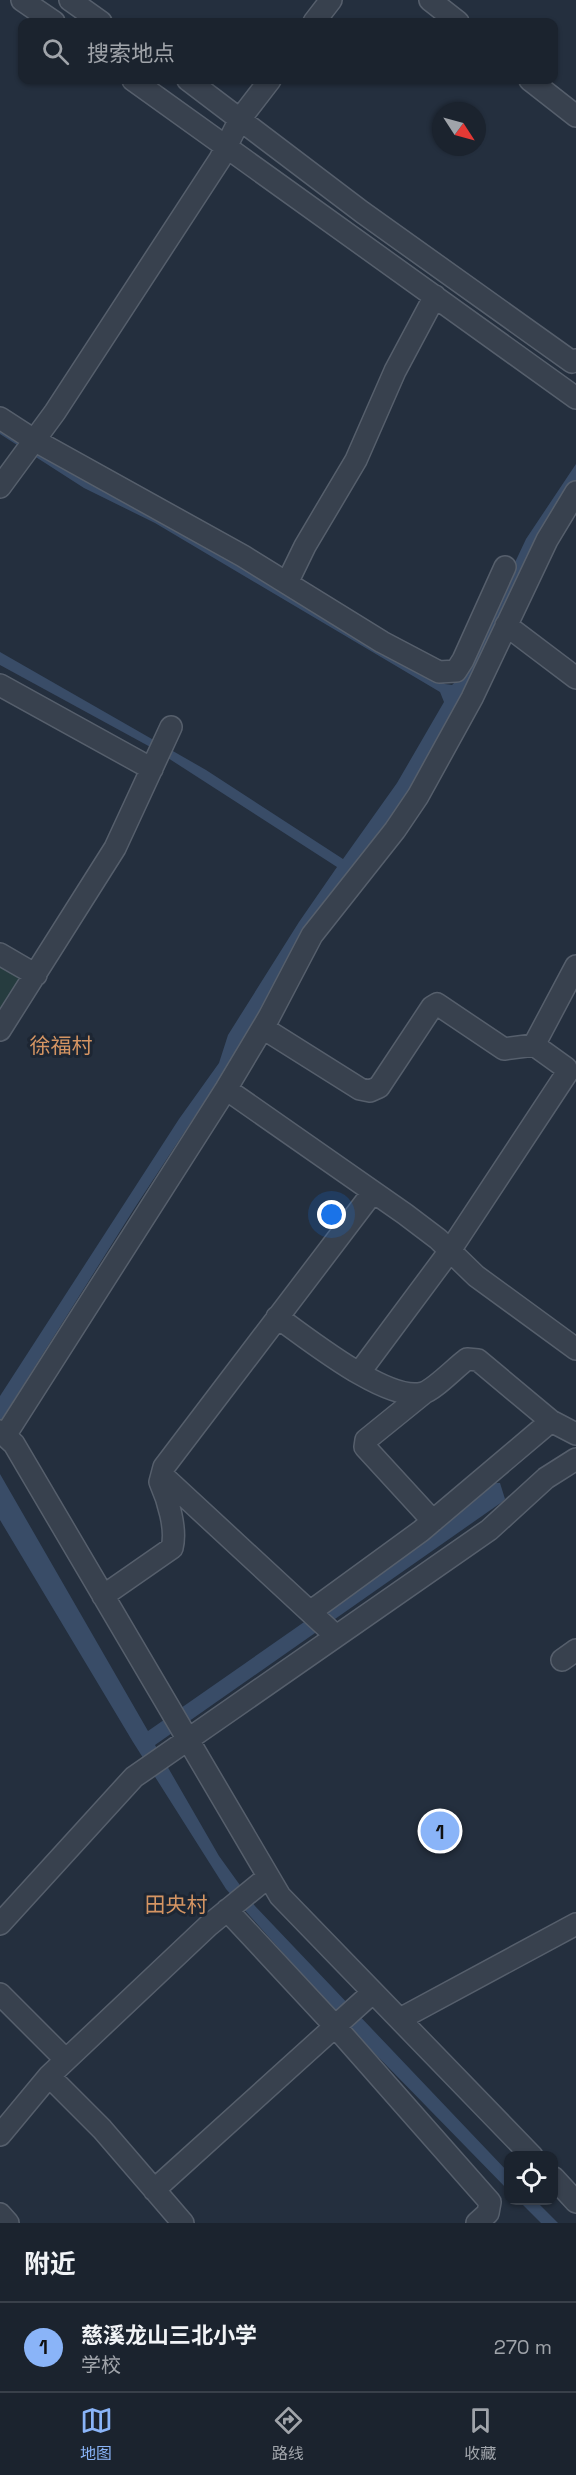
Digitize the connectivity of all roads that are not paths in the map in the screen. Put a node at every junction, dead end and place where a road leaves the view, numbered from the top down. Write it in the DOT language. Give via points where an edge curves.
graph roads {
  1 [pos="22,0"];
  2 [pos="70,0"];
  3 [pos="331,0"];
  4 [pos="430,0"];
  5 [pos="48,18"];
  6 [pos="95,18"];
  7 [pos="317,18"];
  8 [pos="453,18"];
  9 [pos="140,84"];
  10 [pos="194,84"];
  11 [pos="267,84"];
  12 [pos="535,84"];
  13 [pos="576,116"];
  14 [pos="240,119"];
  15 [pos="226,146"];
  16 [pos="435,296"];
  17 [pos="576,360"];
  18 [pos="576,398"];
  19 [pos="0,418"];
  20 [pos="34,440"];
  21 [pos="0,487"];
  22 [pos="576,492"];
  23 [pos="505,567"];
  24 [pos="287,583"];
  25 [pos="506,625"];
  26 [pos="576,678"];
  27 [pos="0,685"];
  28 [pos="171,727"];
  29 [pos="152,769"];
  30 [pos="0,954"];
  31 [pos="576,966"];
  32 [pos="36,975"];
  33 [pos="263,1028"];
  34 [pos="0,1029"];
  35 [pos="534,1045"];
  36 [pos="571,1070"];
  37 [pos="226,1089"];
  38 [pos="373,1192"];
  39 [pos="449,1251"];
  40 [pos="278,1317"];
  41 [pos="576,1349"];
  42 [pos="359,1373"];
  43 [pos="424,1393"];
  44 [pos="551,1421"];
  45 [pos="3,1433"];
  46 [pos="576,1434"];
  47 [pos="576,1459"];
  48 [pos="162,1475"];
  49 [pos="433,1521"];
  50 [pos="103,1596"];
  51 [pos="310,1612"];
  52 [pos="336,1636"];
  53 [pos="187,1738"];
  54 [pos="268,1877"];
  55 [pos="227,1910"];
  56 [pos="0,1924"];
  57 [pos="576,1924"];
  58 [pos="372,1993"];
  59 [pos="0,1994"];
  60 [pos="400,2019"];
  61 [pos="334,2025"];
  62 [pos="66,2060"];
  63 [pos="49,2076"];
  64 [pos="0,2135"];
  65 [pos="527,2151"];
  66 [pos="558,2182"];
  67 [pos="154,2190"];
  68 [pos="576,2202"];
  69 [pos="0,2214"];
  70 [pos="8,2223"];
  71 [pos="183,2223"];
  72 [pos="477,2223"];
  1 -- 5 [label="street"];
  2 -- 6 [label="street"];
  3 -- 7 [label="street"];
  4 -- 8 [label="street"];
  9 -- 15 [label="street"];
  10 -- 14 [label="street"];
  11 -- 14 [label="street"];
  12 -- 13 [label="street"];
  14 -- 15 [label="street"];
  14 -- 17 [label="street" via="362,212 572,362"];
  15 -- 16 [label="street"];
  15 -- 20 [label="street" via="56,412"];
  16 -- 18 [label="street"];
  16 -- 24 [label="street" via="395,371 356,460"];
  19 -- 20 [label="street"];
  20 -- 21 [label="street"];
  20 -- 24 [label="street"];
  22 -- 25 [label="street" via="547,540"];
  23 -- 24 [label="street" via="456,671 439,672"];
  25 -- 26 [label="street"];
  25 -- 33 [label="street" via="418,796 312,935"];
  27 -- 29 [label="street"];
  28 -- 29 [label="street"];
  29 -- 32 [label="street" via="115,848"];
  30 -- 32 [label="street"];
  31 -- 35 [label="street"];
  32 -- 34 [label="street"];
  33 -- 35 [label="street" via="360,1089 370,1091 379,1087 437,1004 504,1049"];
  33 -- 37 [label="street"];
  35 -- 36 [label="street"];
  36 -- 39 [label="street"];
  37 -- 38 [label="street"];
  37 -- 45 [label="street"];
  38 -- 39 [label="street"];
  38 -- 40 [label="street"];
  39 -- 41 [label="street" via="476,1276"];
  39 -- 42 [label="street"];
  40 -- 42 [label="street"];
  40 -- 48 [label="street" via="198,1420"];
  42 -- 43 [label="street" via="388,1387"];
  43 -- 44 [label="street" via="467,1359 478,1360"];
  43 -- 49 [label="street" via="366,1440 365,1447"];
  44 -- 46 [label="street"];
  44 -- 49 [label="street"];
  45 -- 50 [label="street" via="14,1444"];
  47 -- 52 [label="street" via="546,1478 489,1530"];
  48 -- 50 [label="street" via="160,1482 175,1538 172,1548"];
  48 -- 51 [label="street"];
  49 -- 51 [label="street"];
  50 -- 53 [label="street"];
  51 -- 52 [label="street"];
  52 -- 53 [label="street"];
  53 -- 54 [label="street"];
  53 -- 56 [label="street" via="134,1778"];
  54 -- 55 [label="street"];
  54 -- 58 [label="street" via="280,1896"];
  55 -- 61 [label="street"];
  55 -- 62 [label="street"];
  57 -- 60 [label="street"];
  58 -- 60 [label="street"];
  58 -- 61 [label="street"];
  59 -- 62 [label="street"];
  60 -- 65 [label="street"];
  61 -- 67 [label="street"];
  61 -- 72 [label="street" via="490,2202 488,2213"];
  62 -- 63 [label="street"];
  63 -- 64 [label="street"];
  63 -- 67 [label="street" via="102,2129"];
  66 -- 68 [label="street"];
  67 -- 71 [label="street"];
  69 -- 70 [label="street"];
}
